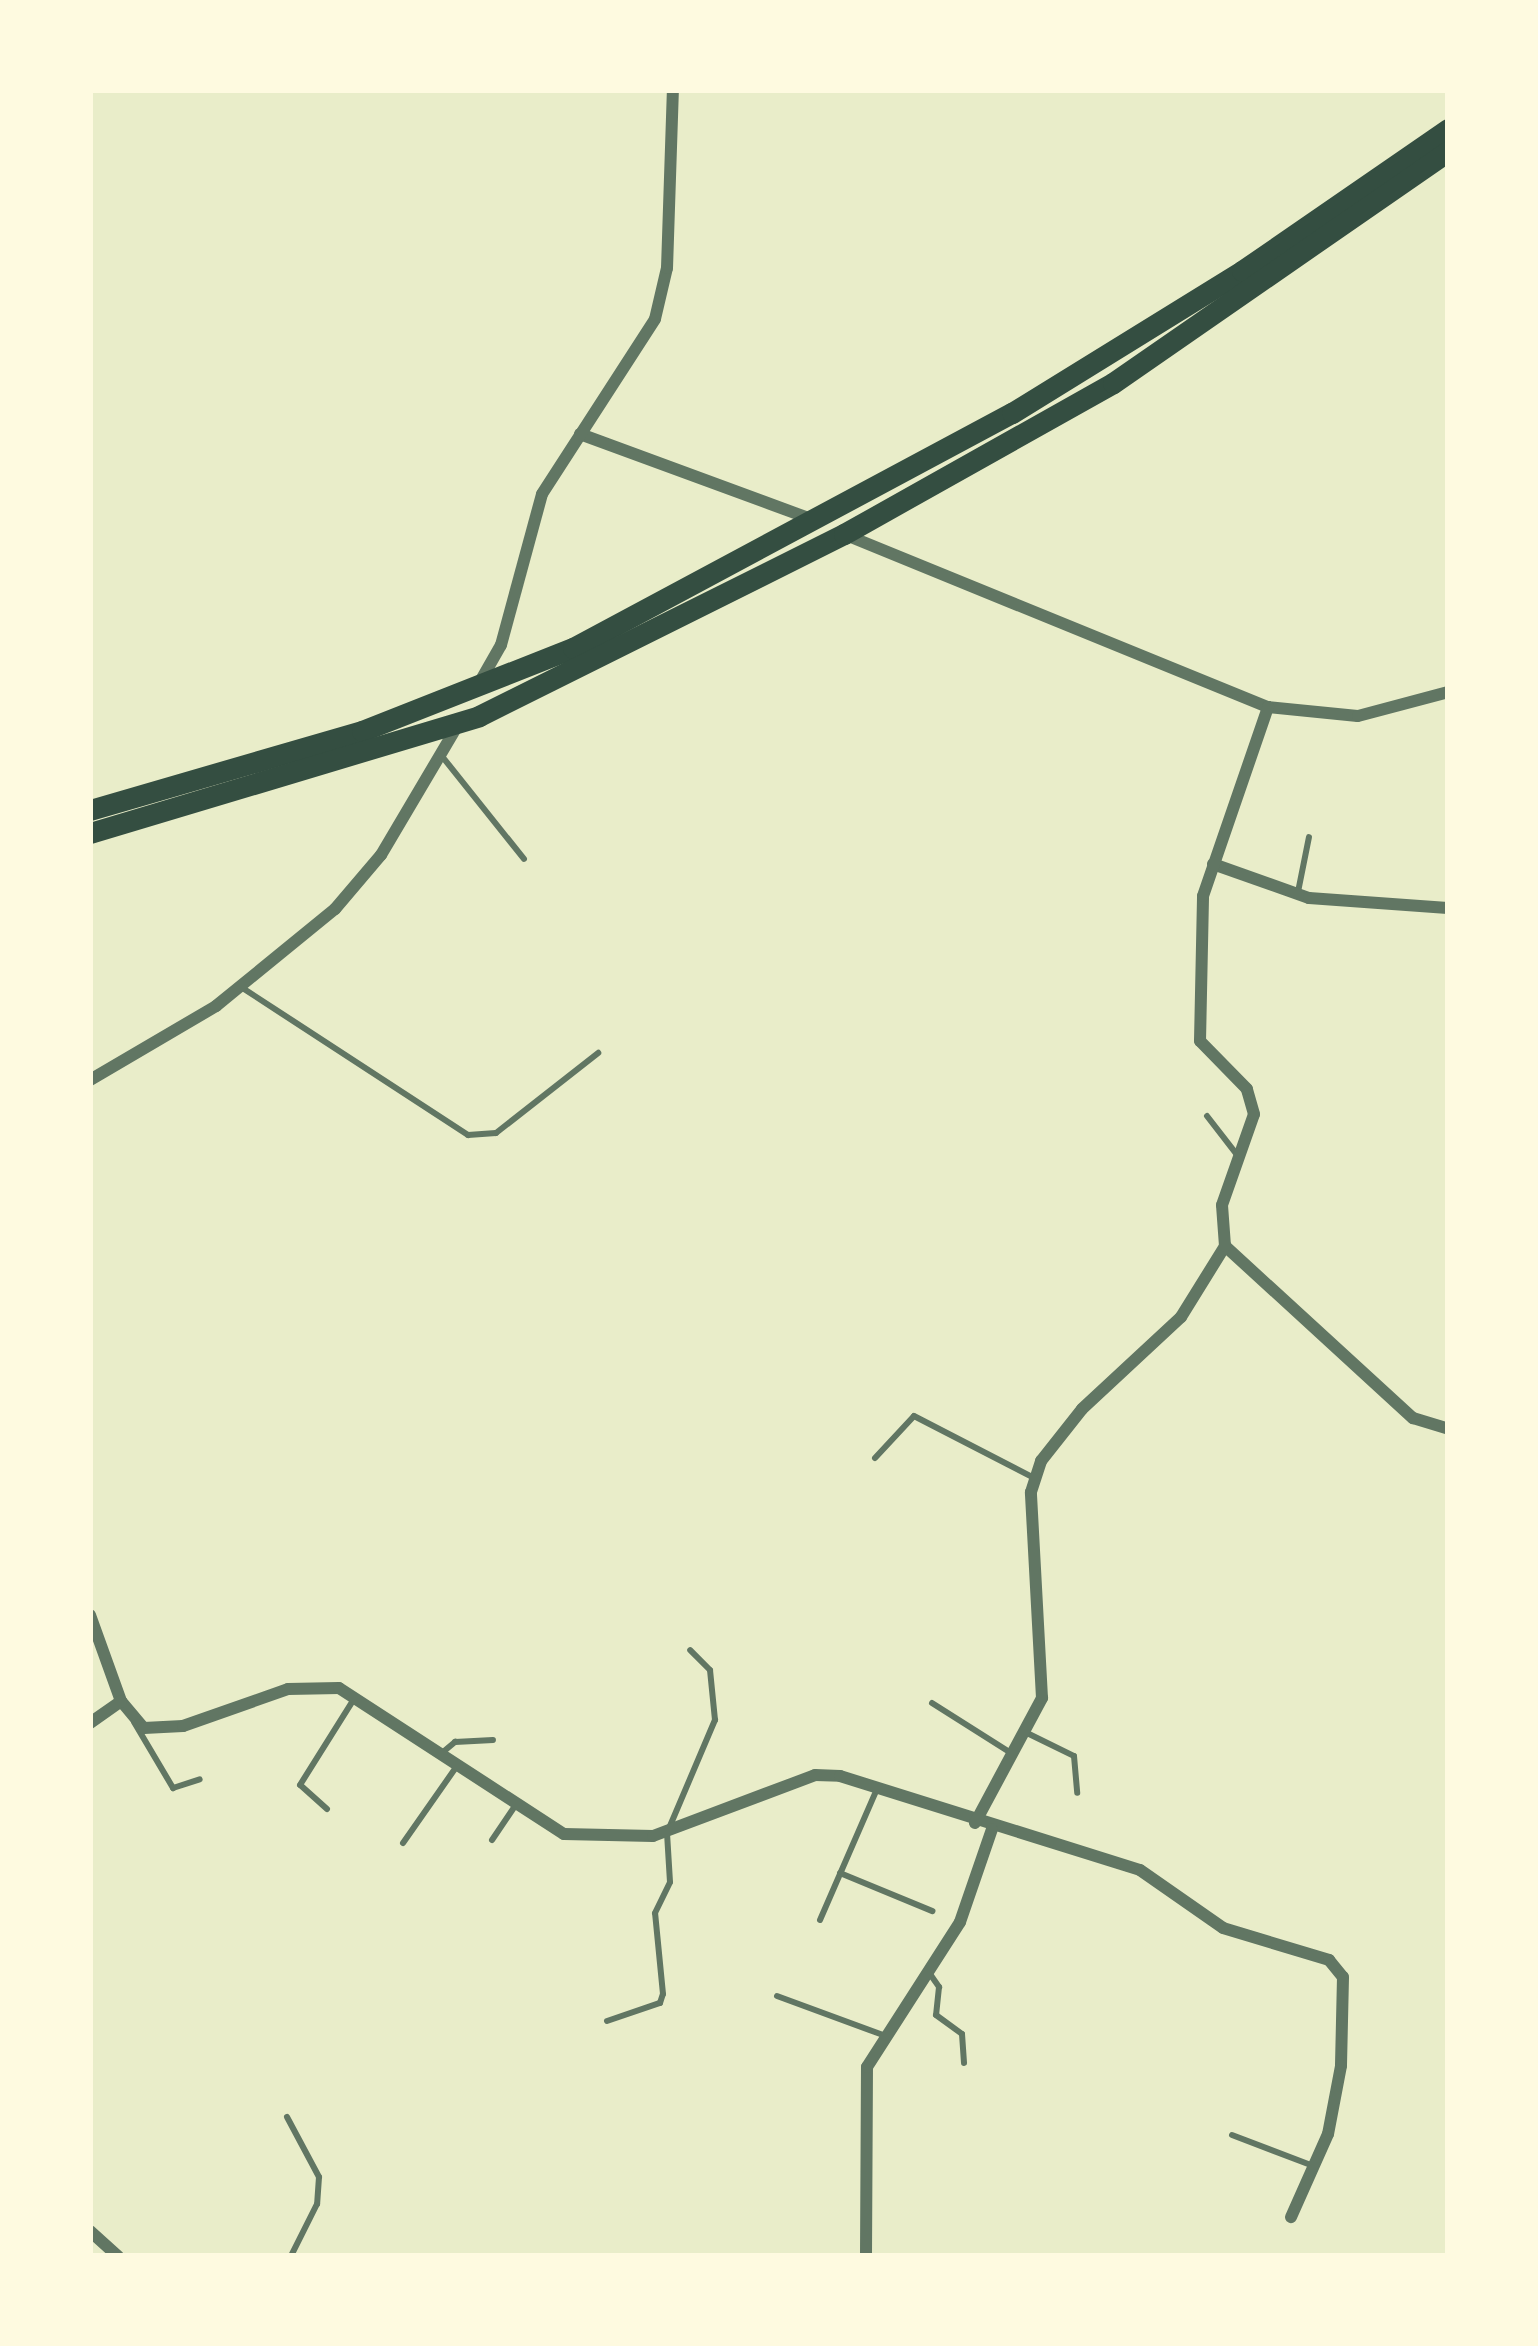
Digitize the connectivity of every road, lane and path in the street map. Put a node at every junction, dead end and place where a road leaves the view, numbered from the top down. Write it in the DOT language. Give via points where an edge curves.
graph roads {
  1 [pos="673,90"];
  2 [pos="1448,129"];
  3 [pos="1448,151"];
  4 [pos="1395,177"];
  5 [pos="580,434"];
  6 [pos="1448,449"];
  7 [pos="1448,474"];
  8 [pos="815,520"];
  9 [pos="844,534"];
  10 [pos="474,692"];
  11 [pos="1448,692"];
  12 [pos="1268,707"];
  13 [pos="458,723"];
  14 [pos="441,755"];
  15 [pos="209,791"];
  16 [pos="90,810"];
  17 [pos="90,833"];
  18 [pos="1309,837"];
  19 [pos="524,859"];
  20 [pos="1213,864"];
  21 [pos="1298,892"];
  22 [pos="1448,908"];
  23 [pos="241,986"];
  24 [pos="598,1053"];
  25 [pos="90,1080"];
  26 [pos="1207,1116"];
  27 [pos="1240,1159"];
  28 [pos="1225,1246"];
  29 [pos="1448,1429"];
  30 [pos="875,1458"];
  31 [pos="1034,1478"];
  32 [pos="90,1615"];
  33 [pos="690,1649"];
  34 [pos="356,1696"];
  35 [pos="121,1701"];
  36 [pos="932,1703"];
  37 [pos="134,1722"];
  38 [pos="90,1723"];
  39 [pos="1027,1733"];
  40 [pos="493,1740"];
  41 [pos="441,1755"];
  42 [pos="1014,1755"];
  43 [pos="457,1766"];
  44 [pos="200,1780"];
  45 [pos="877,1789"];
  46 [pos="1077,1793"];
  47 [pos="515,1806"];
  48 [pos="327,1809"];
  49 [pos="975,1823"];
  50 [pos="992,1829"];
  51 [pos="667,1833"];
  52 [pos="492,1840"];
  53 [pos="403,1843"];
  54 [pos="840,1873"];
  55 [pos="932,1911"];
  56 [pos="820,1920"];
  57 [pos="927,1972"];
  58 [pos="777,1996"];
  59 [pos="607,2021"];
  60 [pos="886,2036"];
  61 [pos="964,2063"];
  62 [pos="287,2117"];
  63 [pos="1232,2135"];
  64 [pos="1314,2166"];
  65 [pos="1291,2217"];
  66 [pos="90,2231"];
  67 [pos="118,2256"];
  68 [pos="291,2256"];
  69 [pos="866,2256"];
  1 -- 5 [label="street" via="662,296"];
  2 -- 4 [label="highway"];
  3 -- 4 [label="highway"];
  4 -- 8 [label="highway" via="1012,413"];
  4 -- 9 [label="highway" via="1113,382"];
  5 -- 8 [label="street"];
  5 -- 10 [label="street" via="532,516 501,645"];
  6 -- 7 [label="lane"];
  8 -- 10 [label="highway"];
  9 -- 12 [label="street"];
  9 -- 13 [label="highway"];
  10 -- 15 [label="highway"];
  11 -- 12 [label="street" via="1358,716"];
  12 -- 20 [label="street"];
  13 -- 14 [label="street"];
  13 -- 15 [label="highway"];
  14 -- 19 [label="lane"];
  14 -- 23 [label="street" via="381,854 335,909"];
  15 -- 16 [label="highway"];
  15 -- 17 [label="highway"];
  18 -- 21 [label="lane"];
  20 -- 21 [label="street"];
  20 -- 27 [label="street" via="1203,896 1198,1019 1210,1057 1252,1097 1254,1123"];
  21 -- 22 [label="street"];
  23 -- 24 [label="lane" via="468,1135 496,1133"];
  23 -- 25 [label="street"];
  26 -- 27 [label="lane"];
  27 -- 28 [label="street" via="1222,1205"];
  28 -- 29 [label="street" via="1413,1418"];
  28 -- 31 [label="street" via="1181,1317 1082,1409"];
  30 -- 31 [label="lane" via="914,1416"];
  31 -- 39 [label="street" via="1043,1674"];
  32 -- 35 [label="street"];
  33 -- 51 [label="lane" via="710,1670 715,1720"];
  34 -- 37 [label="street" via="288,1689 183,1726"];
  34 -- 41 [label="street"];
  34 -- 48 [label="lane" via="300,1785"];
  35 -- 37 [label="street"];
  35 -- 38 [label="street"];
  36 -- 42 [label="lane"];
  37 -- 44 [label="lane" via="173,1788"];
  39 -- 42 [label="street"];
  39 -- 46 [label="lane" via="1074,1756"];
  40 -- 41 [label="lane" via="455,1742"];
  41 -- 43 [label="street"];
  42 -- 49 [label="street"];
  43 -- 47 [label="street"];
  43 -- 53 [label="lane"];
  45 -- 49 [label="street"];
  45 -- 51 [label="street" via="815,1774"];
  45 -- 54 [label="lane"];
  47 -- 51 [label="street" via="564,1834"];
  47 -- 52 [label="lane"];
  49 -- 50 [label="street"];
  50 -- 57 [label="street" via="967,1909"];
  50 -- 64 [label="street" via="1017,1828 1140,1870 1222,1928 1339,1966 1341,2066"];
  51 -- 59 [label="lane" via="670,1882 655,1913 663,1994"];
  54 -- 55 [label="lane"];
  54 -- 56 [label="lane"];
  57 -- 60 [label="street"];
  57 -- 61 [label="lane" via="939,1987 936,2015 962,2034"];
  58 -- 60 [label="lane"];
  60 -- 69 [label="street" via="862,2085"];
  62 -- 68 [label="lane" via="319,2177 317,2204"];
  63 -- 64 [label="lane"];
  64 -- 65 [label="street"];
  66 -- 67 [label="street"];
}
